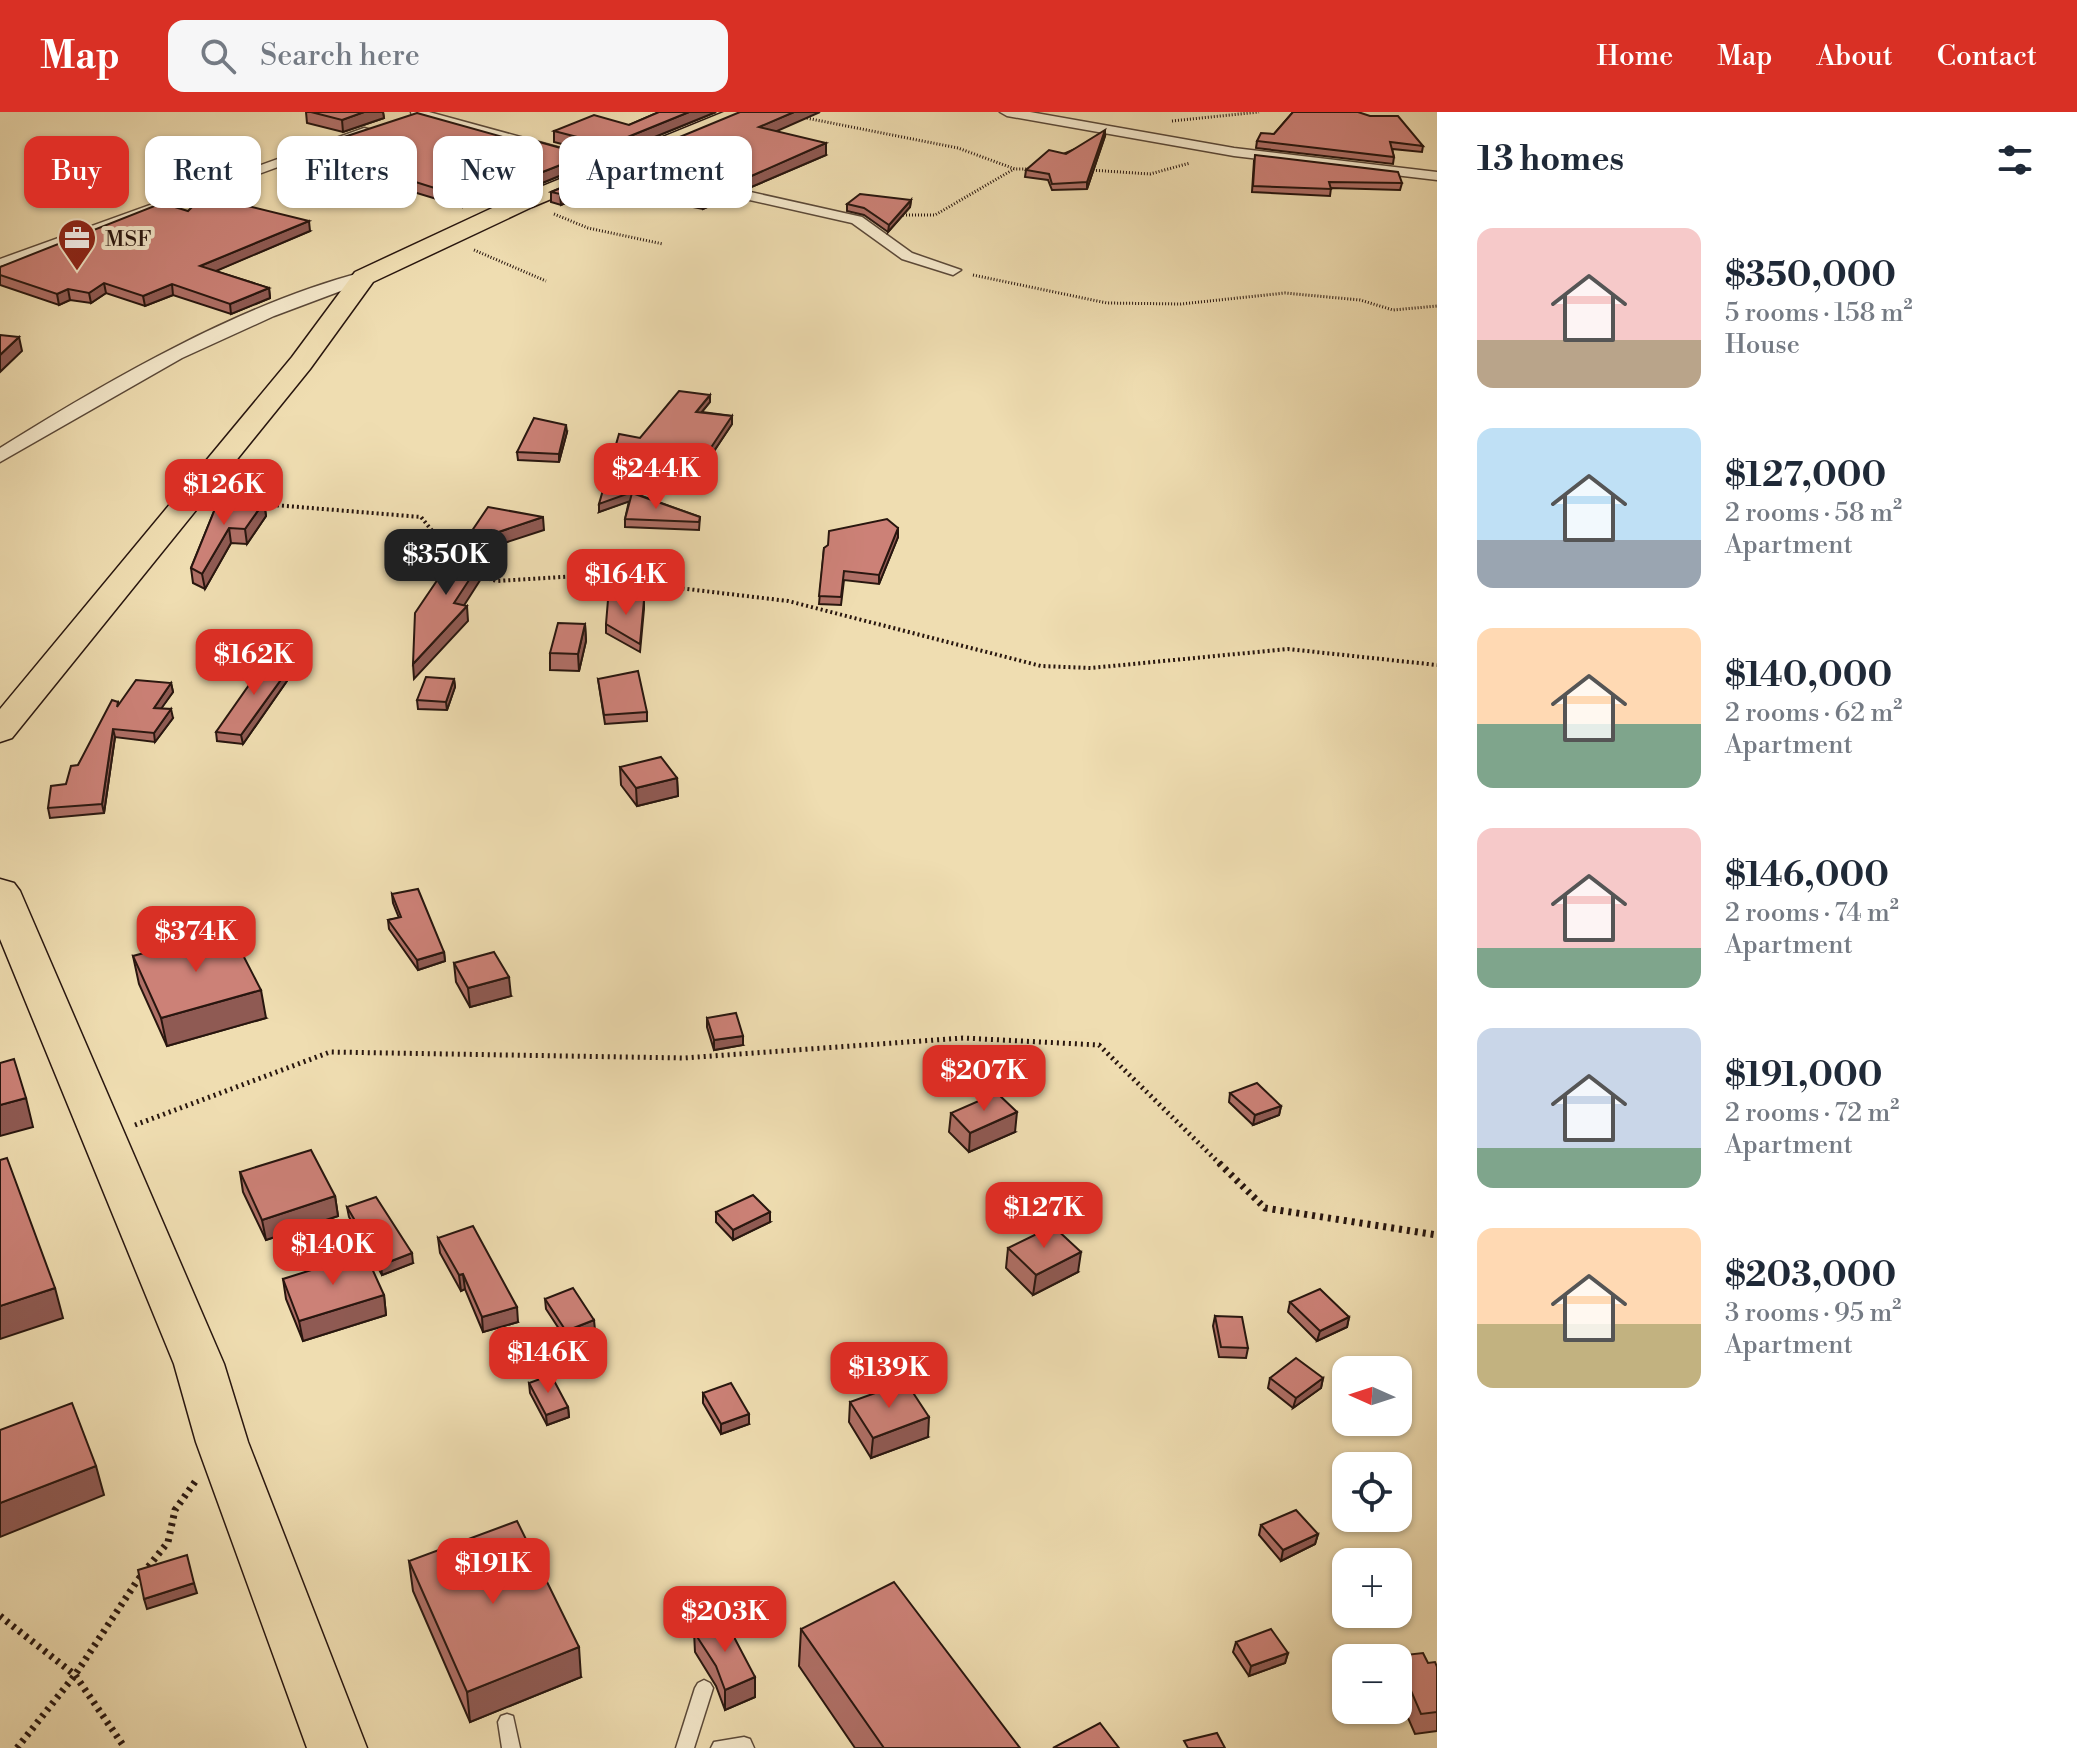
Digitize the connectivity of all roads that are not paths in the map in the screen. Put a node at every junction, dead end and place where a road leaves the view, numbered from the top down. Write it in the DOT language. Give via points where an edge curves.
graph roads {
  1 [pos="1007,112"];
  2 [pos="733,113"];
  3 [pos="407,117"];
  4 [pos="682,136"];
  5 [pos="559,153"];
  6 [pos="1437,176"];
  7 [pos="559,188"];
  8 [pos="752,196"];
  9 [pos="0,264"];
  10 [pos="953,270"];
  11 [pos="364,277"];
  12 [pos="0,456"];
  13 [pos="0,731"];
  14 [pos="0,891"];
  15 [pos="10,947"];
  16 [pos="704,1688"];
  17 [pos="507,1722"];
  18 [pos="337,1748"];
  19 [pos="511,1748"];
  20 [pos="685,1748"];
  21 [pos="720,1748"];
  22 [pos="745,1748"];
  1 -- 6 [label="street" via="1234,152"];
  2 -- 4 [label="main road"];
  3 -- 5 [label="street"];
  3 -- 9 [label="street"];
  7 -- 11 [label="main road"];
  8 -- 10 [label="street" via="857,220 907,256"];
  11 -- 12 [label="street" via="296,299 179,350"];
  11 -- 13 [label="main road" via="301,363"];
  14 -- 15 [label="main road"];
  15 -- 18 [label="main road" via="104,1137 199,1364 222,1442"];
  16 -- 20 [label="lane"];
  17 -- 19 [label="lane"];
  21 -- 22 [label="lane"];
}
